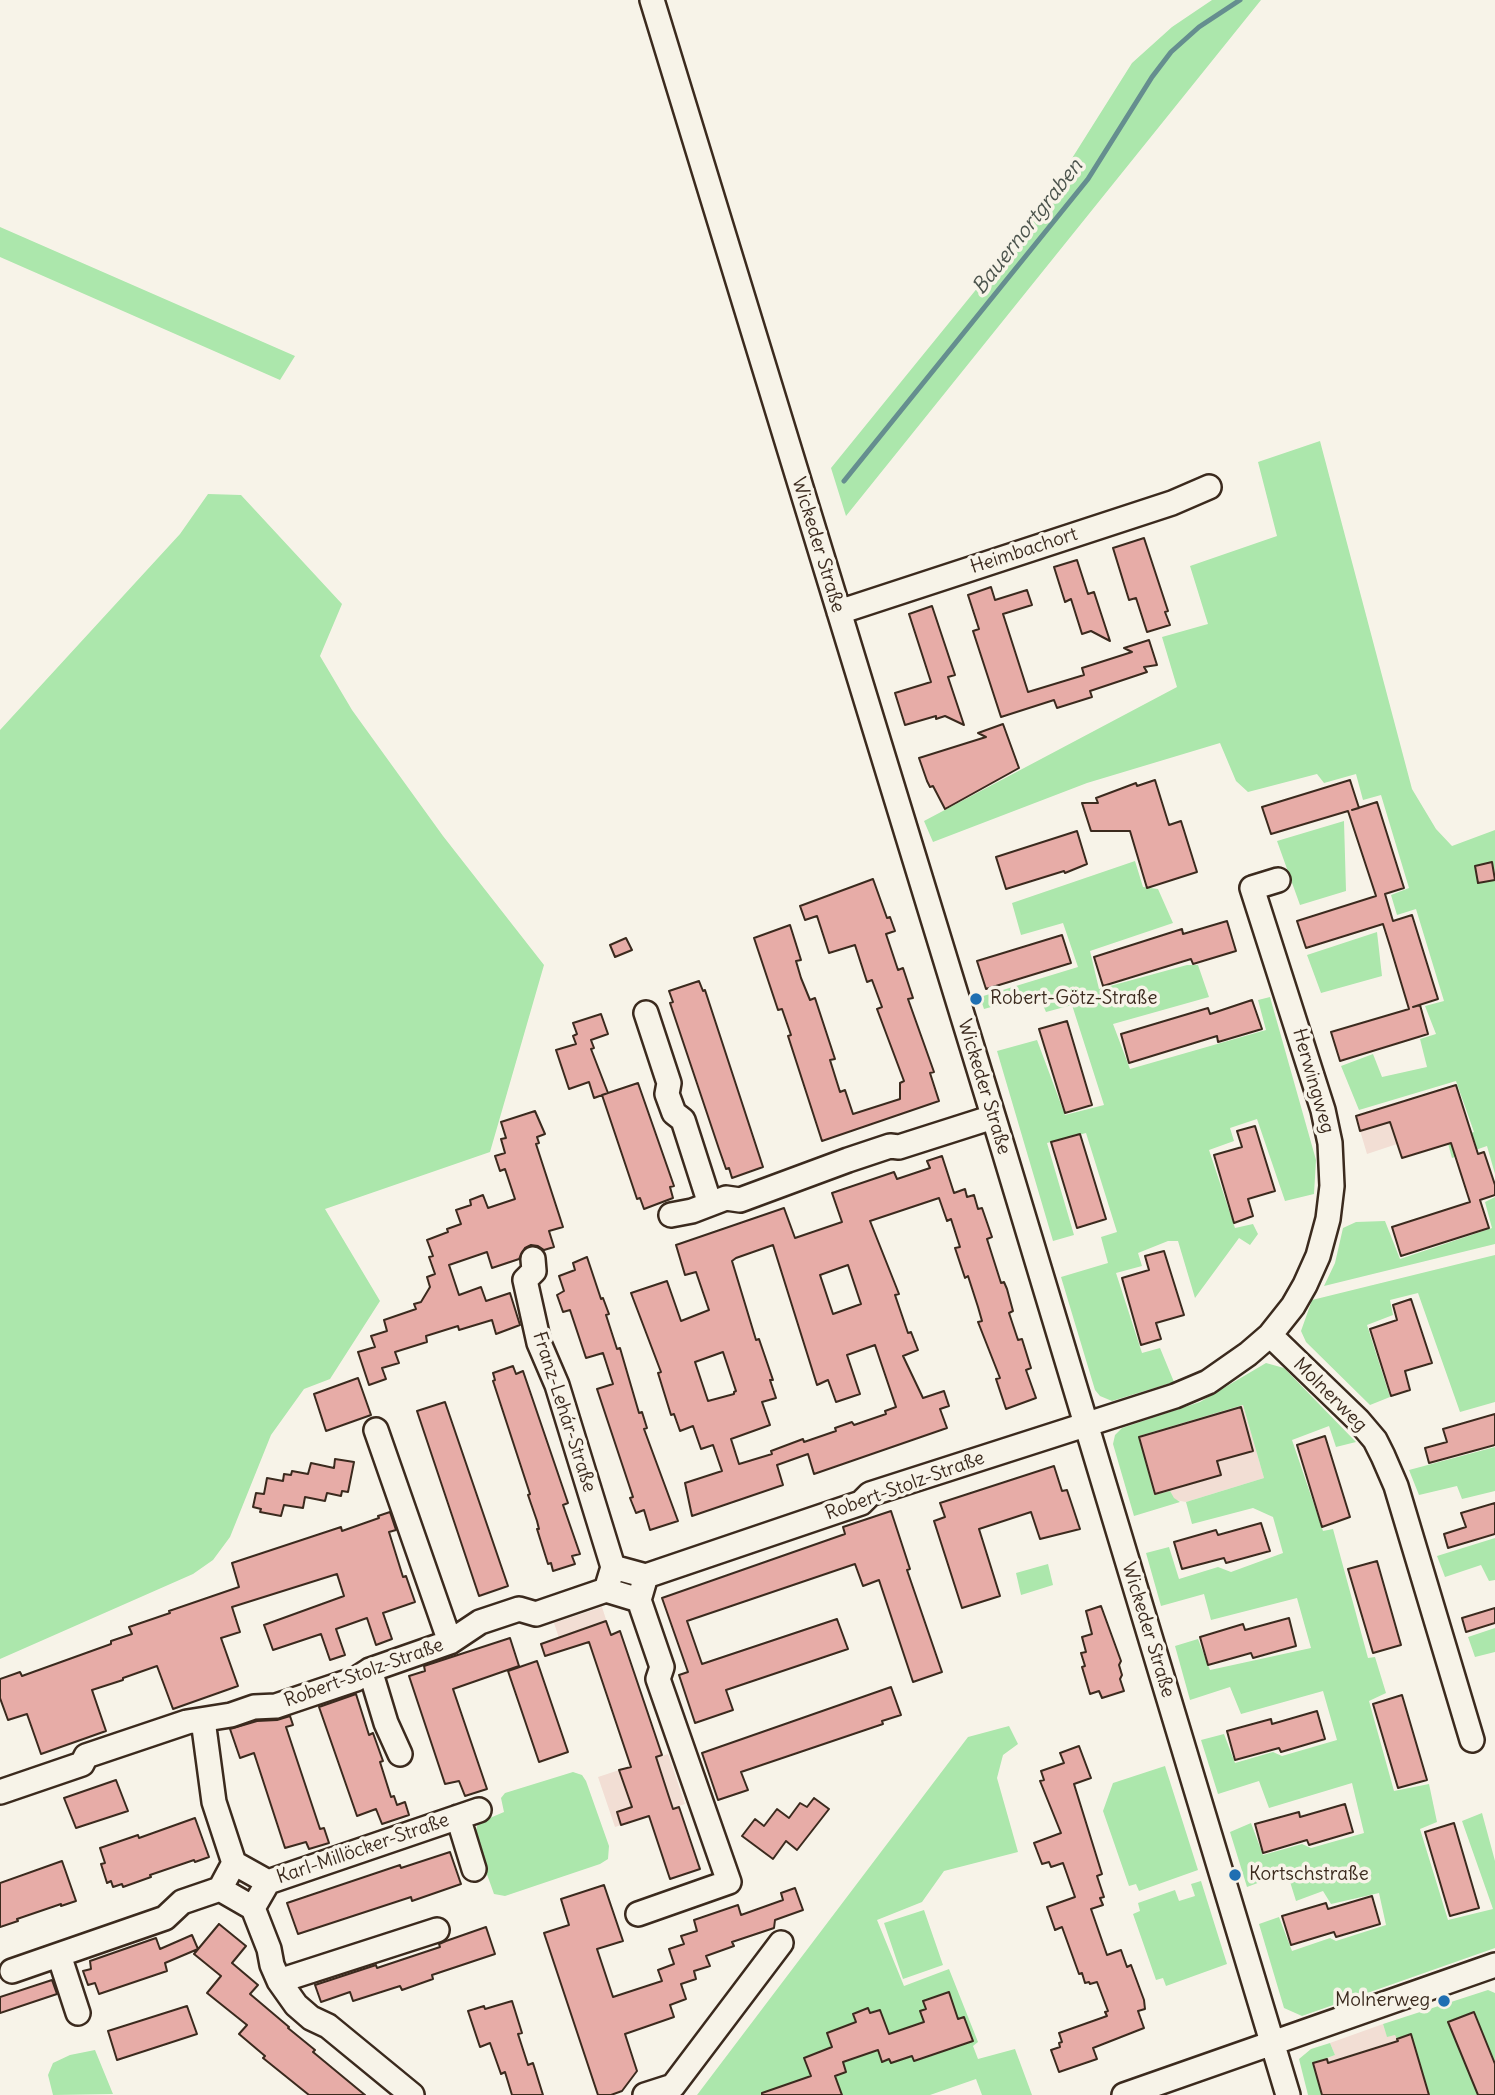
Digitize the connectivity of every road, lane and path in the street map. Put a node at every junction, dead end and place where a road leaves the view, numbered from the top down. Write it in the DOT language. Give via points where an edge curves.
graph roads {
  1 [pos="652,0"];
  2 [pos="1209,487"];
  3 [pos="839,612"];
  4 [pos="1278,880"];
  5 [pos="646,1013"];
  6 [pos="993,1116"];
  7 [pos="710,1204"];
  8 [pos="671,1215"];
  9 [pos="533,1259"];
  10 [pos="1270,1335"];
  11 [pos="1085,1424"];
  12 [pos="376,1430"];
  13 [pos="613,1567"];
  14 [pos="646,1576"];
  15 [pos="606,1590"];
  16 [pos="639,1600"];
  17 [pos="450,1642"];
  18 [pos="370,1670"];
  19 [pos="203,1720"];
  20 [pos="1472,1740"];
  21 [pos="400,1754"];
  22 [pos="0,1792"];
  23 [pos="234,1863"];
  24 [pos="474,1868"];
  25 [pos="268,1881"];
  26 [pos="220,1889"];
  27 [pos="253,1908"];
  28 [pos="638,1914"];
  29 [pos="437,1930"];
  30 [pos="780,1943"];
  31 [pos="59,1955"];
  32 [pos="1495,1965"];
  33 [pos="12,1970"];
  34 [pos="279,1981"];
  35 [pos="78,2013"];
  36 [pos="1272,2042"];
  37 [pos="412,2095"];
  38 [pos="645,2095"];
  39 [pos="1124,2095"];
  40 [pos="1288,2095"];
  1 -- 3 [label="street, Wickeder Straße"];
  2 -- 3 [label="street, Heimbachort"];
  3 -- 6 [label="street, Wickeder Straße"];
  4 -- 10 [label="street, Herwingweg" via="1252,888 1323,1110 1332,1186 1318,1256 1299,1296"];
  5 -- 7 [label="street" via="669,1083 667,1094 674,1114 683,1120"];
  6 -- 7 [label="street" via="890,1146 740,1200 726,1198"];
  6 -- 11 [label="street, Wickeder Straße"];
  7 -- 8 [label="street"];
  9 -- 13 [label="street, Franz-Lehár-Straße" via="534,1271 525,1280 539,1343 557,1385"];
  10 -- 11 [label="street, Herwingweg" via="1208,1382"];
  10 -- 20 [label="street, Molnerweg" via="1358,1420 1383,1456"];
  11 -- 14 [label="street, Robert-Stolz-Straße" via="870,1494 861,1503"];
  11 -- 36 [label="street, Wickeder Straße"];
  12 -- 17 [label="street"];
  13 -- 14 [label="street"];
  13 -- 15 [label="street"];
  14 -- 16 [label="street"];
  15 -- 16 [label="street"];
  15 -- 17 [label="street, Robert-Stolz-Straße" via="536,1614 519,1609 480,1622"];
  16 -- 28 [label="street" via="662,1667 658,1679 729,1882"];
  17 -- 18 [label="street, Robert-Stolz-Straße"];
  18 -- 19 [label="street, Robert-Stolz-Straße" via="276,1706"];
  18 -- 21 [label="street"];
  19 -- 22 [label="street, Robert-Stolz-Straße" via="86,1756 82,1764"];
  19 -- 23 [label="street" via="214,1802"];
  23 -- 25 [label="street, Karl-Millöcker-Straße"];
  23 -- 26 [label="street"];
  24 -- 25 [label="street, Karl-Millöcker-Straße" via="468,1814"];
  25 -- 27 [label="street, Karl-Millöcker-Straße"];
  26 -- 27 [label="street"];
  26 -- 31 [label="street" via="182,1902 165,1918"];
  27 -- 34 [label="street"];
  29 -- 34 [label="street"];
  30 -- 38 [label="street" via="673,2086"];
  31 -- 33 [label="street"];
  31 -- 35 [label="street"];
  32 -- 36 [label="street"];
  34 -- 37 [label="street" via="296,2006 328,2026"];
  36 -- 39 [label="street"];
  36 -- 40 [label="street, Wickeder Straße"];
}
